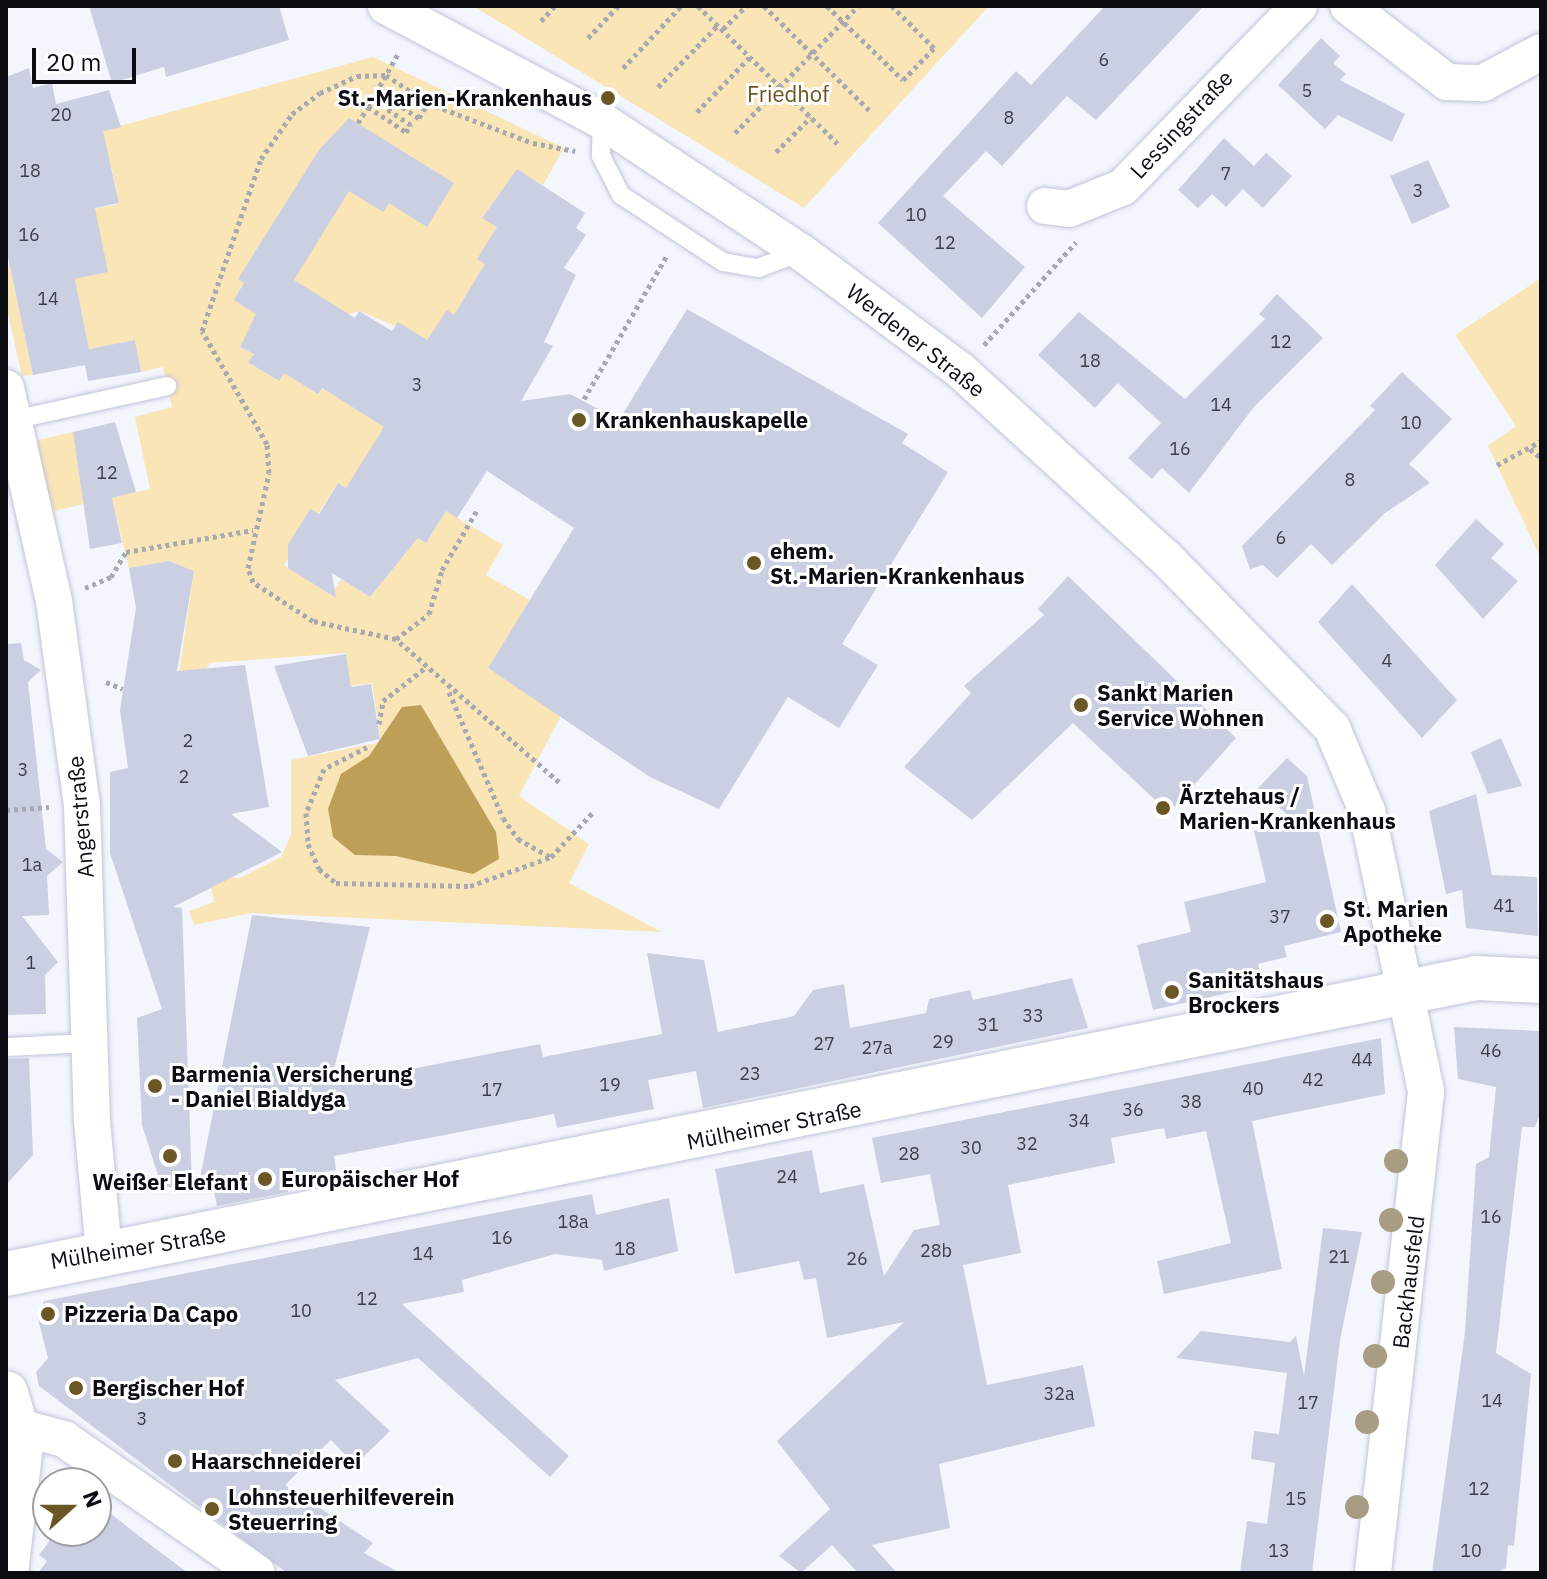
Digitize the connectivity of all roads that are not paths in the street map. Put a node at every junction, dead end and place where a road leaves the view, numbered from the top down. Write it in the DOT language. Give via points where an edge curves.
graph roads {
  1 [pos="386,6"];
  2 [pos="1299,6"];
  3 [pos="1348,6"];
  4 [pos="1541,52"];
  5 [pos="602,121"];
  6 [pos="1045,206"];
  7 [pos="801,252"];
  8 [pos="167,386"];
  9 [pos="10,404"];
  10 [pos="1120,550"];
  11 [pos="1166,558"];
  12 [pos="1541,981"];
  13 [pos="1409,991"];
  14 [pos="89,1043"];
  15 [pos="6,1047"];
  16 [pos="104,1252"];
  17 [pos="6,1274"];
  18 [pos="12,1410"];
  19 [pos="6,1573"];
  20 [pos="257,1573"];
  21 [pos="1373,1573"];
  1 -- 5 [label="street, Werdener Straße"];
  2 -- 6 [label="street, Lessingstraße" via="1261,37 1123,187 1069,209"];
  3 -- 4 [label="street" via="1447,82 1483,83"];
  5 -- 7 [label="street, Werdener Straße"];
  5 -- 7 [label="lane" via="601,156 621,195 723,262 758,268"];
  7 -- 11 [label="street, Werdener Straße" via="961,371 1025,446"];
  8 -- 9 [label="lane"];
  9 -- 14 [label="street, Angerstraße" via="54,601 82,805"];
  10 -- 11 [label="street"];
  11 -- 13 [label="street, Werdener Straße" via="1307,700 1345,749 1367,811"];
  12 -- 13 [label="street, Mülheimer Straße" via="1477,978"];
  13 -- 16 [label="street, Mülheimer Straße" via="763,1127"];
  13 -- 21 [label="street, Backhausfeld" via="1422,1051 1425,1139"];
  14 -- 15 [label="lane"];
  14 -- 16 [label="street, Angerstraße"];
  16 -- 17 [label="street, Mülheimer Straße"];
  18 -- 19 [label="street"];
  18 -- 20 [label="street" via="64,1439"];
}
